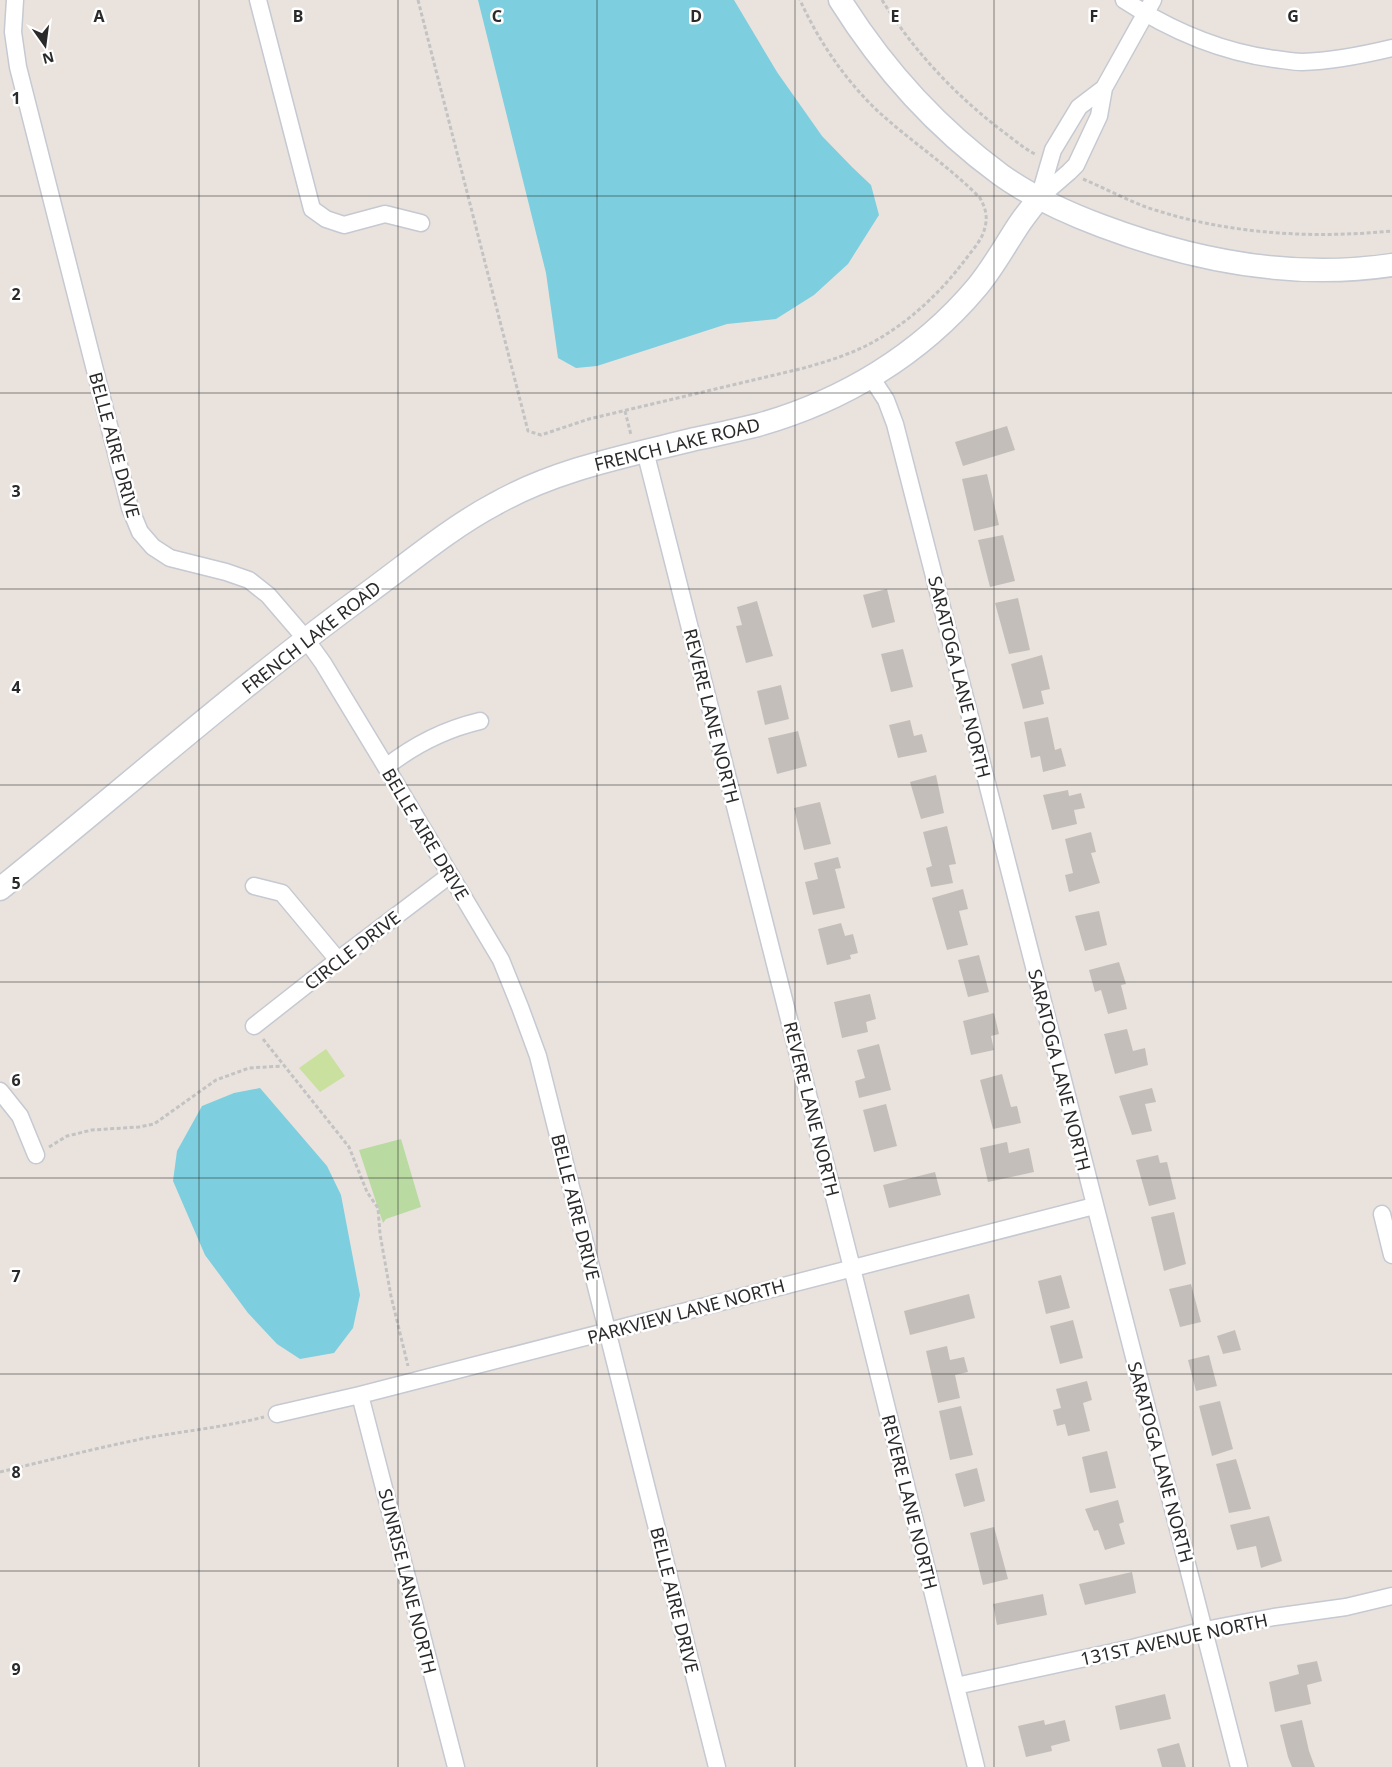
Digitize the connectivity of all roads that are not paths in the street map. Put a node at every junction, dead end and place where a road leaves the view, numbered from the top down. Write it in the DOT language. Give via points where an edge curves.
graph roads {
  1 [pos="15,0"];
  2 [pos="258,0"];
  3 [pos="840,0"];
  4 [pos="1124,0"];
  5 [pos="1149,7"];
  6 [pos="1392,48"];
  7 [pos="1104,88"];
  8 [pos="1039,198"];
  9 [pos="421,223"];
  10 [pos="1392,265"];
  11 [pos="871,377"];
  12 [pos="640,452"];
  13 [pos="305,638"];
  14 [pos="480,721"];
  15 [pos="386,767"];
  16 [pos="450,875"];
  17 [pos="2,885"];
  18 [pos="254,886"];
  19 [pos="338,960"];
  20 [pos="254,1026"];
  21 [pos="0,1091"];
  22 [pos="36,1155"];
  23 [pos="1094,1206"];
  24 [pos="1382,1214"];
  25 [pos="1392,1255"];
  26 [pos="852,1268"];
  27 [pos="608,1332"];
  28 [pos="360,1395"];
  29 [pos="277,1414"];
  30 [pos="1392,1596"];
  31 [pos="1205,1630"];
  32 [pos="956,1686"];
  33 [pos="456,1767"];
  34 [pos="717,1767"];
  35 [pos="976,1767"];
  36 [pos="1239,1767"];
  1 -- 13 [label="street, BELLE AIRE DRIVE" via="13,32 18,67 134,520 153,547 170,558 249,580 268,595"];
  2 -- 9 [label="street" via="312,208 326,219 344,225 385,214"];
  3 -- 8 [label="street" via="902,84 944,127 1001,175"];
  4 -- 5 [label="street"];
  5 -- 6 [label="street" via="1195,38 1255,56 1301,62 1362,56"];
  5 -- 7 [label="street"];
  7 -- 8 [label="street" via="1080,107 1058,143 1049,161"];
  7 -- 8 [label="street" via="1099,116 1076,165"];
  8 -- 10 [label="street" via="1129,236 1226,262 1311,270 1362,270"];
  8 -- 11 [label="street, FRENCH LAKE ROAD" via="1003,252 956,311 930,336"];
  11 -- 12 [label="street, FRENCH LAKE ROAD" via="836,396 785,416"];
  11 -- 23 [label="street, SARATOGA LANE NORTH" via="886,400 895,424"];
  12 -- 13 [label="street, FRENCH LAKE ROAD" via="551,477 495,504 446,535"];
  12 -- 26 [label="street, REVERE LANE NORTH"];
  13 -- 15 [label="street, BELLE AIRE DRIVE"];
  13 -- 17 [label="street, FRENCH LAKE ROAD"];
  14 -- 15 [label="street" via="459,726 405,752"];
  15 -- 16 [label="street, BELLE AIRE DRIVE"];
  16 -- 19 [label="street, CIRCLE DRIVE"];
  16 -- 27 [label="street, BELLE AIRE DRIVE" via="500,960 538,1056"];
  18 -- 19 [label="street" via="282,893"];
  19 -- 20 [label="street, CIRCLE DRIVE"];
  21 -- 22 [label="street" via="20,1116"];
  23 -- 26 [label="street, PARKVIEW LANE NORTH"];
  23 -- 31 [label="street, SARATOGA LANE NORTH"];
  24 -- 25 [label="street"];
  26 -- 27 [label="street, PARKVIEW LANE NORTH"];
  26 -- 32 [label="street, REVERE LANE NORTH"];
  27 -- 28 [label="street, PARKVIEW LANE NORTH"];
  27 -- 34 [label="street, BELLE AIRE DRIVE"];
  28 -- 29 [label="street, PARKVIEW LANE NORTH"];
  28 -- 33 [label="street, SUNRISE LANE NORTH"];
  30 -- 31 [label="street, 131ST AVENUE NORTH" via="1346,1607"];
  31 -- 32 [label="street, 131ST AVENUE NORTH"];
  31 -- 36 [label="street, SARATOGA LANE NORTH"];
  32 -- 35 [label="street, REVERE LANE NORTH"];
}
